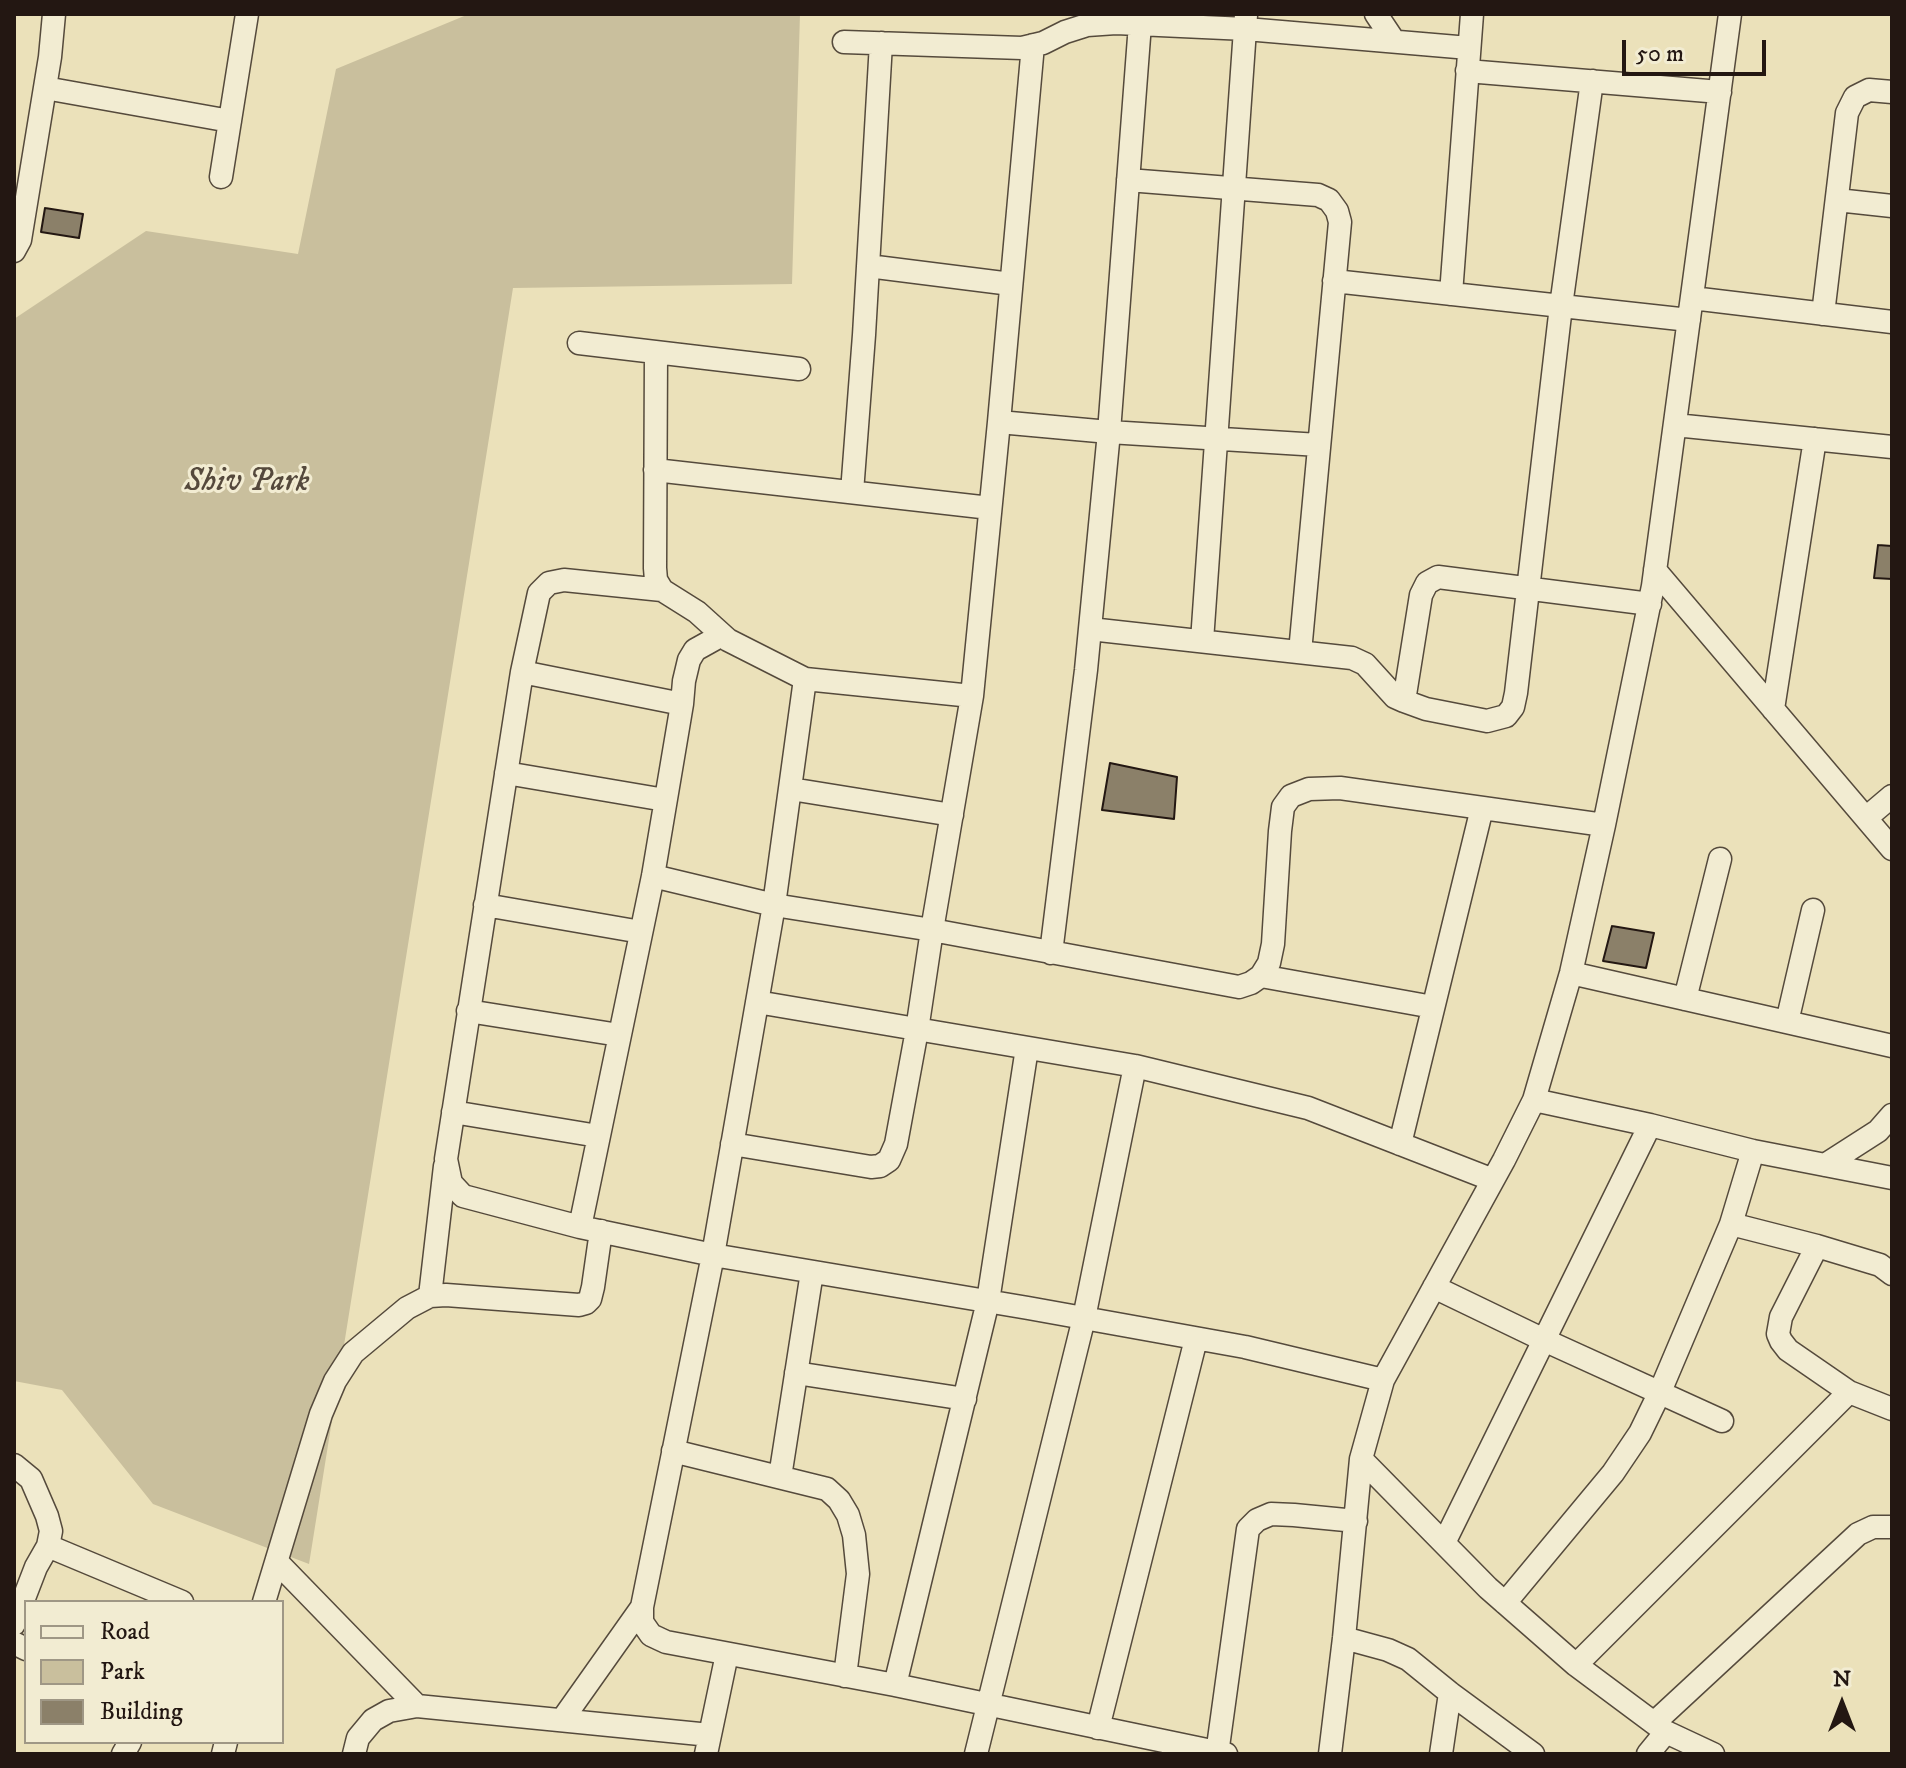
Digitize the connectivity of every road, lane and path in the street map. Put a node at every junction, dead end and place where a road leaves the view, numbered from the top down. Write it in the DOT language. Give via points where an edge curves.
graph roads {
  1 [pos="54,14"];
  2 [pos="247,14"];
  3 [pos="1376,14"];
  4 [pos="1472,14"];
  5 [pos="1730,14"];
  6 [pos="1246,22"];
  7 [pos="1140,24"];
  8 [pos="1394,41"];
  9 [pos="844,42"];
  10 [pos="881,43"];
  11 [pos="1033,45"];
  12 [pos="1469,48"];
  13 [pos="1467,71"];
  14 [pos="1592,81"];
  15 [pos="45,88"];
  16 [pos="1720,92"];
  17 [pos="1892,92"];
  18 [pos="230,121"];
  19 [pos="221,177"];
  20 [pos="1128,180"];
  21 [pos="1234,189"];
  22 [pos="1837,200"];
  23 [pos="1892,206"];
  24 [pos="14,251"];
  25 [pos="868,266"];
  26 [pos="1334,281"];
  27 [pos="1011,284"];
  28 [pos="1451,294"];
  29 [pos="1561,306"];
  30 [pos="1691,309"];
  31 [pos="1823,314"];
  32 [pos="1892,322"];
  33 [pos="579,343"];
  34 [pos="656,353"];
  35 [pos="799,369"];
  36 [pos="999,422"];
  37 [pos="1675,425"];
  38 [pos="1109,432"];
  39 [pos="1216,439"];
  40 [pos="1815,439"];
  41 [pos="1319,445"];
  42 [pos="1892,447"];
  43 [pos="655,470"];
  44 [pos="852,492"];
  45 [pos="990,508"];
  46 [pos="1655,570"];
  47 [pos="662,590"];
  48 [pos="1529,590"];
  49 [pos="1650,604"];
  50 [pos="1090,629"];
  51 [pos="722,635"];
  52 [pos="1202,641"];
  53 [pos="1300,652"];
  54 [pos="522,672"];
  55 [pos="805,679"];
  56 [pos="972,696"];
  57 [pos="1404,701"];
  58 [pos="682,704"];
  59 [pos="1773,709"];
  60 [pos="506,773"];
  61 [pos="791,789"];
  62 [pos="1892,796"];
  63 [pos="665,800"];
  64 [pos="1482,808"];
  65 [pos="952,815"];
  66 [pos="1866,818"];
  67 [pos="1604,825"];
  68 [pos="1892,849"];
  69 [pos="1720,859"];
  70 [pos="653,876"];
  71 [pos="485,905"];
  72 [pos="774,905"];
  73 [pos="1813,910"];
  74 [pos="932,930"];
  75 [pos="641,932"];
  76 [pos="1051,953"];
  77 [pos="1571,973"];
  78 [pos="1261,976"];
  79 [pos="1685,999"];
  80 [pos="757,1002"];
  81 [pos="1433,1007"];
  82 [pos="468,1011"];
  83 [pos="1787,1022"];
  84 [pos="917,1030"];
  85 [pos="619,1035"];
  86 [pos="1892,1046"];
  87 [pos="1027,1048"];
  88 [pos="1135,1066"];
  89 [pos="1534,1100"];
  90 [pos="453,1112"];
  91 [pos="1892,1115"];
  92 [pos="1650,1125"];
  93 [pos="598,1136"];
  94 [pos="732,1144"];
  95 [pos="1400,1144"];
  96 [pos="1753,1151"];
  97 [pos="446,1159"];
  98 [pos="1825,1165"];
  99 [pos="1892,1178"];
  100 [pos="1493,1180"];
  101 [pos="1731,1224"];
  102 [pos="590,1229"];
  103 [pos="1817,1246"];
  104 [pos="713,1255"];
  105 [pos="812,1272"];
  106 [pos="1892,1274"];
  107 [pos="1434,1287"];
  108 [pos="430,1296"];
  109 [pos="988,1301"];
  110 [pos="1084,1318"];
  111 [pos="1196,1339"];
  112 [pos="1544,1340"];
  113 [pos="796,1373"];
  114 [pos="1383,1380"];
  115 [pos="1849,1392"];
  116 [pos="1659,1394"];
  117 [pos="965,1399"];
  118 [pos="1892,1409"];
  119 [pos="1722,1421"];
  120 [pos="673,1451"];
  121 [pos="1361,1459"];
  122 [pos="14,1465"];
  123 [pos="780,1477"];
  124 [pos="1356,1521"];
  125 [pos="1892,1527"];
  126 [pos="1444,1543"];
  127 [pos="48,1546"];
  128 [pos="277,1562"];
  129 [pos="177,1600"];
  130 [pos="265,1600"];
  131 [pos="1505,1603"];
  132 [pos="642,1607"];
  133 [pos="14,1624"];
  134 [pos="1344,1638"];
  135 [pos="727,1654"];
  136 [pos="1576,1665"];
  137 [pos="845,1676"];
  138 [pos="895,1685"];
  139 [pos="1450,1693"];
  140 [pos="989,1704"];
  141 [pos="417,1706"];
  142 [pos="562,1720"];
  143 [pos="1660,1727"];
  144 [pos="1098,1728"];
  145 [pos="708,1744"];
  146 [pos="1220,1753"];
  147 [pos="354,1754"];
  148 [pos="976,1754"];
  149 [pos="1330,1754"];
  150 [pos="1441,1754"];
  151 [pos="1533,1754"];
  152 [pos="1648,1754"];
  153 [pos="1713,1754"];
  1 -- 15 [label="street"];
  2 -- 18 [label="street"];
  3 -- 8 [label="street"];
  4 -- 12 [label="street"];
  5 -- 16 [label="street"];
  6 -- 7 [label="street"];
  6 -- 8 [label="street"];
  6 -- 21 [label="street"];
  7 -- 11 [label="street" via="1087,25"];
  7 -- 20 [label="street"];
  8 -- 12 [label="street"];
  9 -- 10 [label="street"];
  10 -- 11 [label="street"];
  10 -- 25 [label="street"];
  11 -- 27 [label="street"];
  12 -- 13 [label="street"];
  13 -- 14 [label="street"];
  13 -- 28 [label="street"];
  14 -- 16 [label="street"];
  14 -- 29 [label="street"];
  15 -- 18 [label="street"];
  15 -- 24 [label="street"];
  16 -- 30 [label="street"];
  17 -- 22 [label="street" via="1869,90 1855,97 1847,113"];
  18 -- 19 [label="street"];
  20 -- 21 [label="street"];
  20 -- 38 [label="street"];
  21 -- 26 [label="street" via="1329,200 1340,222"];
  21 -- 39 [label="street"];
  22 -- 23 [label="street"];
  22 -- 31 [label="street"];
  25 -- 27 [label="street"];
  25 -- 44 [label="street"];
  26 -- 28 [label="street"];
  26 -- 41 [label="street"];
  27 -- 36 [label="street"];
  28 -- 29 [label="street"];
  29 -- 30 [label="street"];
  29 -- 48 [label="street"];
  30 -- 31 [label="street"];
  30 -- 37 [label="street"];
  31 -- 32 [label="street"];
  33 -- 34 [label="street"];
  34 -- 35 [label="street"];
  34 -- 43 [label="street"];
  36 -- 38 [label="street"];
  36 -- 45 [label="street"];
  37 -- 40 [label="street"];
  37 -- 46 [label="street"];
  38 -- 39 [label="street"];
  38 -- 50 [label="street"];
  39 -- 41 [label="street"];
  39 -- 52 [label="street"];
  40 -- 42 [label="street"];
  40 -- 59 [label="street"];
  41 -- 53 [label="street"];
  43 -- 44 [label="street"];
  43 -- 47 [label="street" via="655,568"];
  44 -- 45 [label="street"];
  45 -- 56 [label="street"];
  46 -- 49 [label="street"];
  46 -- 59 [label="street"];
  47 -- 51 [label="street"];
  47 -- 54 [label="street" via="549,583 539,593"];
  48 -- 49 [label="street"];
  48 -- 57 [label="street" via="1438,577 1427,583"];
  48 -- 57 [label="street" via="1516,693 1506,716 1487,721"];
  49 -- 67 [label="street"];
  50 -- 52 [label="street"];
  50 -- 76 [label="street"];
  51 -- 55 [label="street"];
  51 -- 58 [label="street" via="695,650 689,660"];
  52 -- 53 [label="street"];
  53 -- 57 [label="street" via="1365,664"];
  54 -- 58 [label="street"];
  54 -- 60 [label="street"];
  55 -- 56 [label="street"];
  55 -- 61 [label="street"];
  56 -- 65 [label="street"];
  58 -- 63 [label="street"];
  59 -- 66 [label="street"];
  60 -- 63 [label="street"];
  60 -- 71 [label="street"];
  61 -- 65 [label="street"];
  61 -- 72 [label="street"];
  62 -- 66 [label="street"];
  63 -- 70 [label="street"];
  64 -- 67 [label="street"];
  64 -- 78 [label="street" via="1340,788 1309,789 1291,796 1283,807 1273,944"];
  64 -- 81 [label="street"];
  65 -- 74 [label="street"];
  66 -- 68 [label="street"];
  67 -- 77 [label="street"];
  69 -- 79 [label="street"];
  70 -- 72 [label="street"];
  70 -- 75 [label="street"];
  71 -- 75 [label="street"];
  71 -- 82 [label="street"];
  72 -- 74 [label="street"];
  72 -- 80 [label="street"];
  73 -- 83 [label="street"];
  74 -- 76 [label="street"];
  74 -- 84 [label="street"];
  75 -- 85 [label="street"];
  76 -- 78 [label="street" via="1239,987"];
  77 -- 79 [label="street"];
  77 -- 89 [label="street"];
  78 -- 81 [label="street"];
  79 -- 83 [label="street"];
  80 -- 84 [label="street"];
  80 -- 94 [label="street"];
  81 -- 95 [label="street"];
  82 -- 85 [label="street"];
  82 -- 90 [label="street"];
  83 -- 86 [label="street"];
  84 -- 87 [label="street"];
  84 -- 94 [label="street" via="896,1144 880,1166"];
  85 -- 93 [label="street"];
  87 -- 88 [label="street"];
  87 -- 109 [label="street"];
  88 -- 95 [label="street" via="1308,1108"];
  88 -- 110 [label="street"];
  89 -- 92 [label="street"];
  89 -- 100 [label="street"];
  90 -- 93 [label="street"];
  90 -- 97 [label="street"];
  91 -- 98 [label="street" via="1865,1141"];
  92 -- 96 [label="street"];
  92 -- 112 [label="street"];
  93 -- 102 [label="street"];
  94 -- 104 [label="street"];
  95 -- 100 [label="street"];
  96 -- 98 [label="street"];
  96 -- 101 [label="street"];
  97 -- 102 [label="street" via="451,1183 463,1196"];
  97 -- 108 [label="street"];
  98 -- 99 [label="street"];
  100 -- 107 [label="street"];
  101 -- 103 [label="street"];
  101 -- 116 [label="street"];
  102 -- 104 [label="street"];
  102 -- 108 [label="street" via="593,1287 586,1303"];
  103 -- 106 [label="street" via="1880,1265"];
  103 -- 115 [label="street" via="1781,1317 1778,1334 1788,1350"];
  104 -- 105 [label="street"];
  104 -- 120 [label="street"];
  105 -- 109 [label="street"];
  105 -- 113 [label="street"];
  107 -- 112 [label="street"];
  107 -- 114 [label="street"];
  108 -- 128 [label="street" via="407,1308 353,1353 335,1381"];
  109 -- 110 [label="street"];
  109 -- 117 [label="street"];
  110 -- 111 [label="street"];
  110 -- 140 [label="street"];
  111 -- 114 [label="street"];
  111 -- 144 [label="street"];
  112 -- 116 [label="street"];
  112 -- 126 [label="street"];
  113 -- 117 [label="street"];
  113 -- 123 [label="street"];
  114 -- 121 [label="street"];
  115 -- 118 [label="street"];
  115 -- 136 [label="street"];
  116 -- 119 [label="street"];
  116 -- 131 [label="street" via="1613,1473"];
  117 -- 138 [label="street"];
  120 -- 123 [label="street"];
  120 -- 132 [label="street"];
  121 -- 124 [label="street"];
  121 -- 126 [label="street"];
  122 -- 127 [label="street" via="31,1479 47,1516"];
  123 -- 137 [label="street" via="827,1489 848,1515 858,1574"];
  124 -- 134 [label="street"];
  124 -- 146 [label="street" via="1271,1514 1248,1529"];
  125 -- 143 [label="street" via="1858,1534"];
  126 -- 131 [label="street"];
  127 -- 129 [label="street"];
  127 -- 133 [label="street"];
  128 -- 130 [label="street"];
  128 -- 141 [label="street"];
  131 -- 136 [label="street"];
  132 -- 135 [label="street" via="642,1622 651,1635"];
  132 -- 142 [label="street"];
  134 -- 139 [label="street" via="1408,1659"];
  134 -- 149 [label="street"];
  135 -- 137 [label="street"];
  135 -- 145 [label="street"];
  136 -- 143 [label="street"];
  137 -- 138 [label="street"];
  138 -- 140 [label="street"];
  139 -- 150 [label="street"];
  139 -- 151 [label="street"];
  140 -- 144 [label="street"];
  140 -- 148 [label="street"];
  141 -- 142 [label="street"];
  141 -- 147 [label="street" via="373,1720 358,1738"];
  142 -- 145 [label="street"];
  143 -- 152 [label="street"];
  143 -- 153 [label="street"];
  144 -- 146 [label="street"];
}
